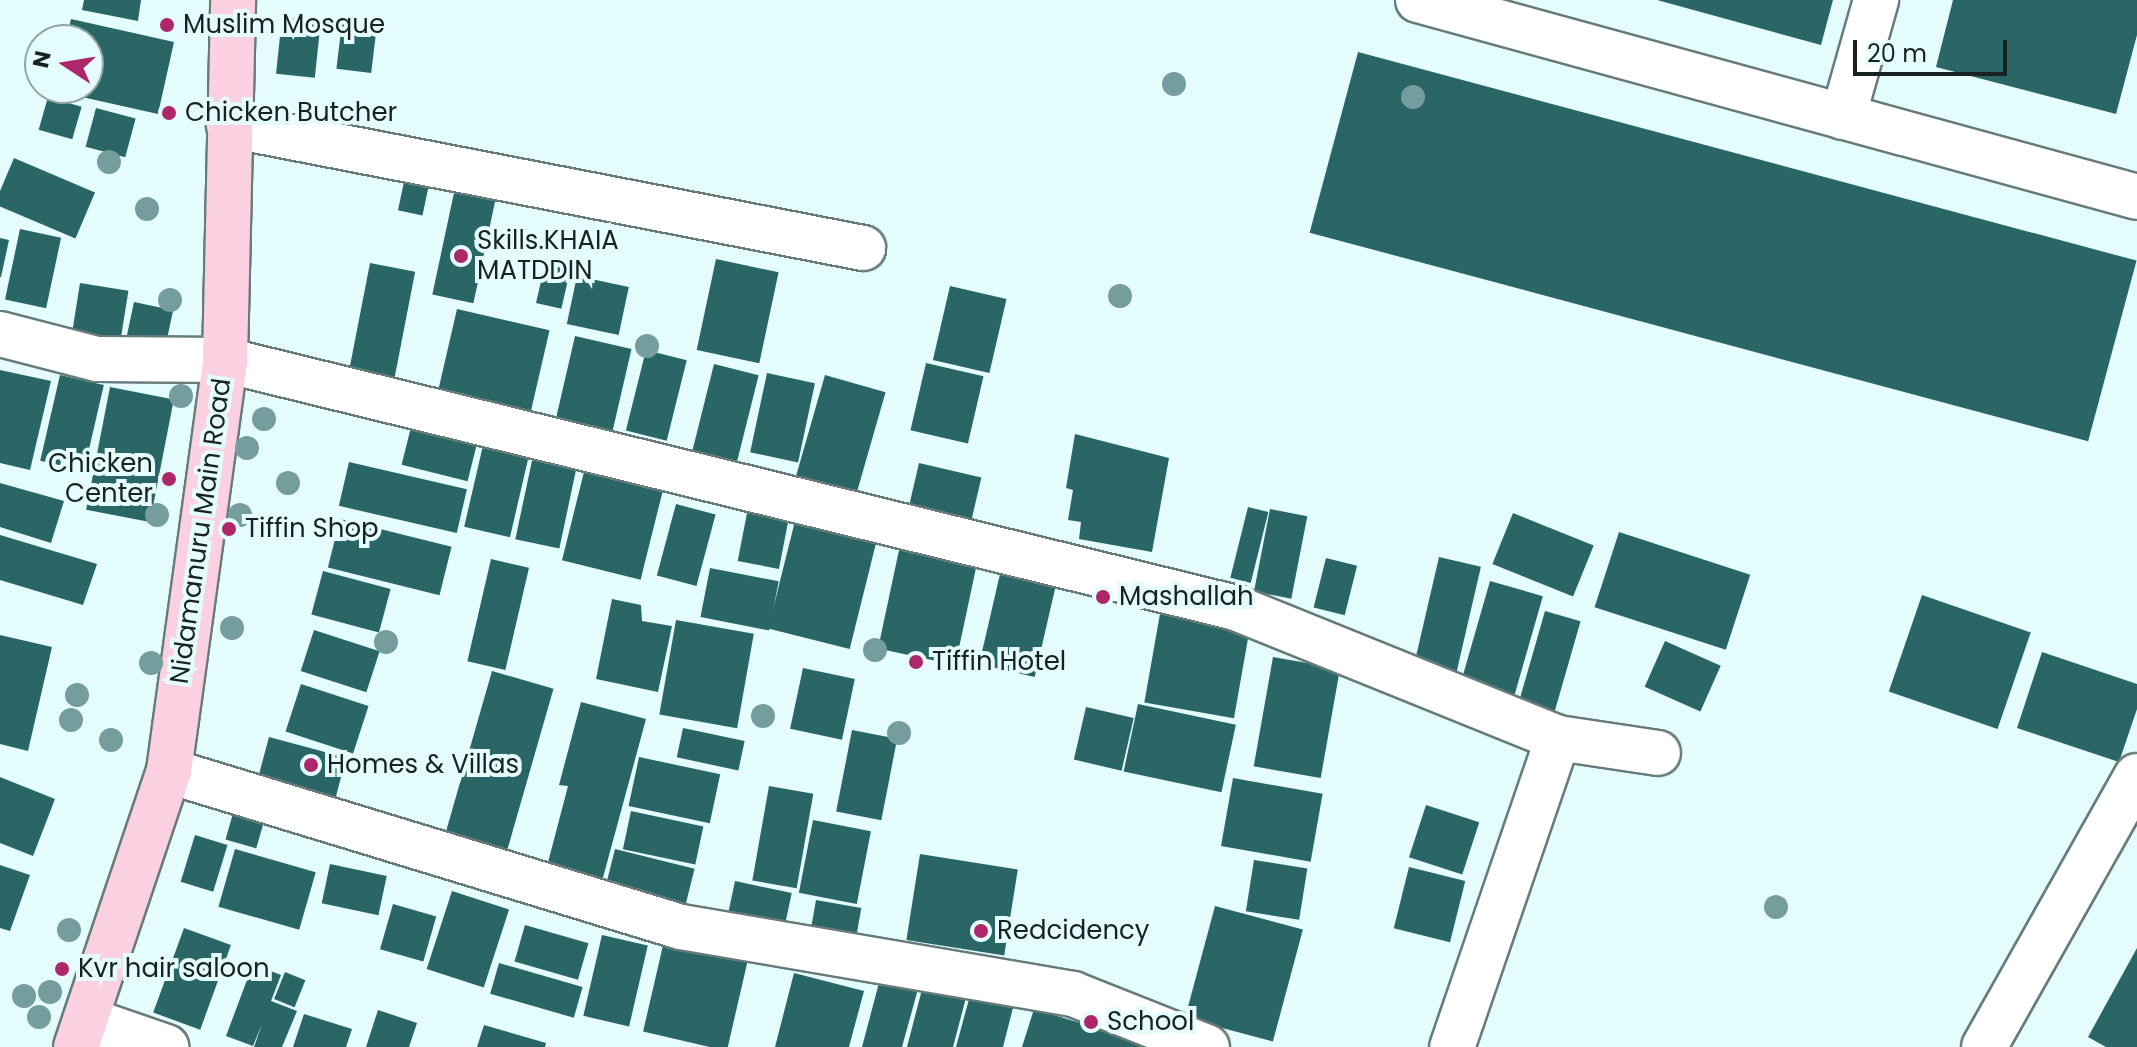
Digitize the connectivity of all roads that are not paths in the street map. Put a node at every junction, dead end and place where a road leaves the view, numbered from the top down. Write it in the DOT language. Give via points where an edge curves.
graph roads {
  1 [pos="233,0"];
  2 [pos="1418,0"];
  3 [pos="1876,0"];
  4 [pos="1535,16"];
  5 [pos="1843,117"];
  6 [pos="229,125"];
  7 [pos="2136,194"];
  8 [pos="863,248"];
  9 [pos="0,334"];
  10 [pos="225,360"];
  11 [pos="1558,738"];
  12 [pos="1658,753"];
  13 [pos="169,771"];
  14 [pos="2137,776"];
  15 [pos="82,1034"];
  16 [pos="166,1047"];
  17 [pos="1207,1047"];
  18 [pos="1452,1047"];
  19 [pos="1984,1047"];
  1 -- 6 [label="main road, Nidamanuru Main Road"];
  2 -- 4 [label="street"];
  3 -- 5 [label="street"];
  4 -- 5 [label="street"];
  5 -- 7 [label="street"];
  6 -- 8 [label="street"];
  6 -- 10 [label="main road, Nidamanuru Main Road"];
  9 -- 10 [label="street" via="97,359"];
  10 -- 11 [label="street" via="1236,608"];
  10 -- 13 [label="main road, Nidamanuru Main Road"];
  11 -- 12 [label="street"];
  11 -- 18 [label="street"];
  13 -- 15 [label="main road, Nidamanuru Main Road"];
  13 -- 17 [label="street" via="681,927 1073,994"];
  14 -- 19 [label="street"];
  15 -- 16 [label="street"];
}
